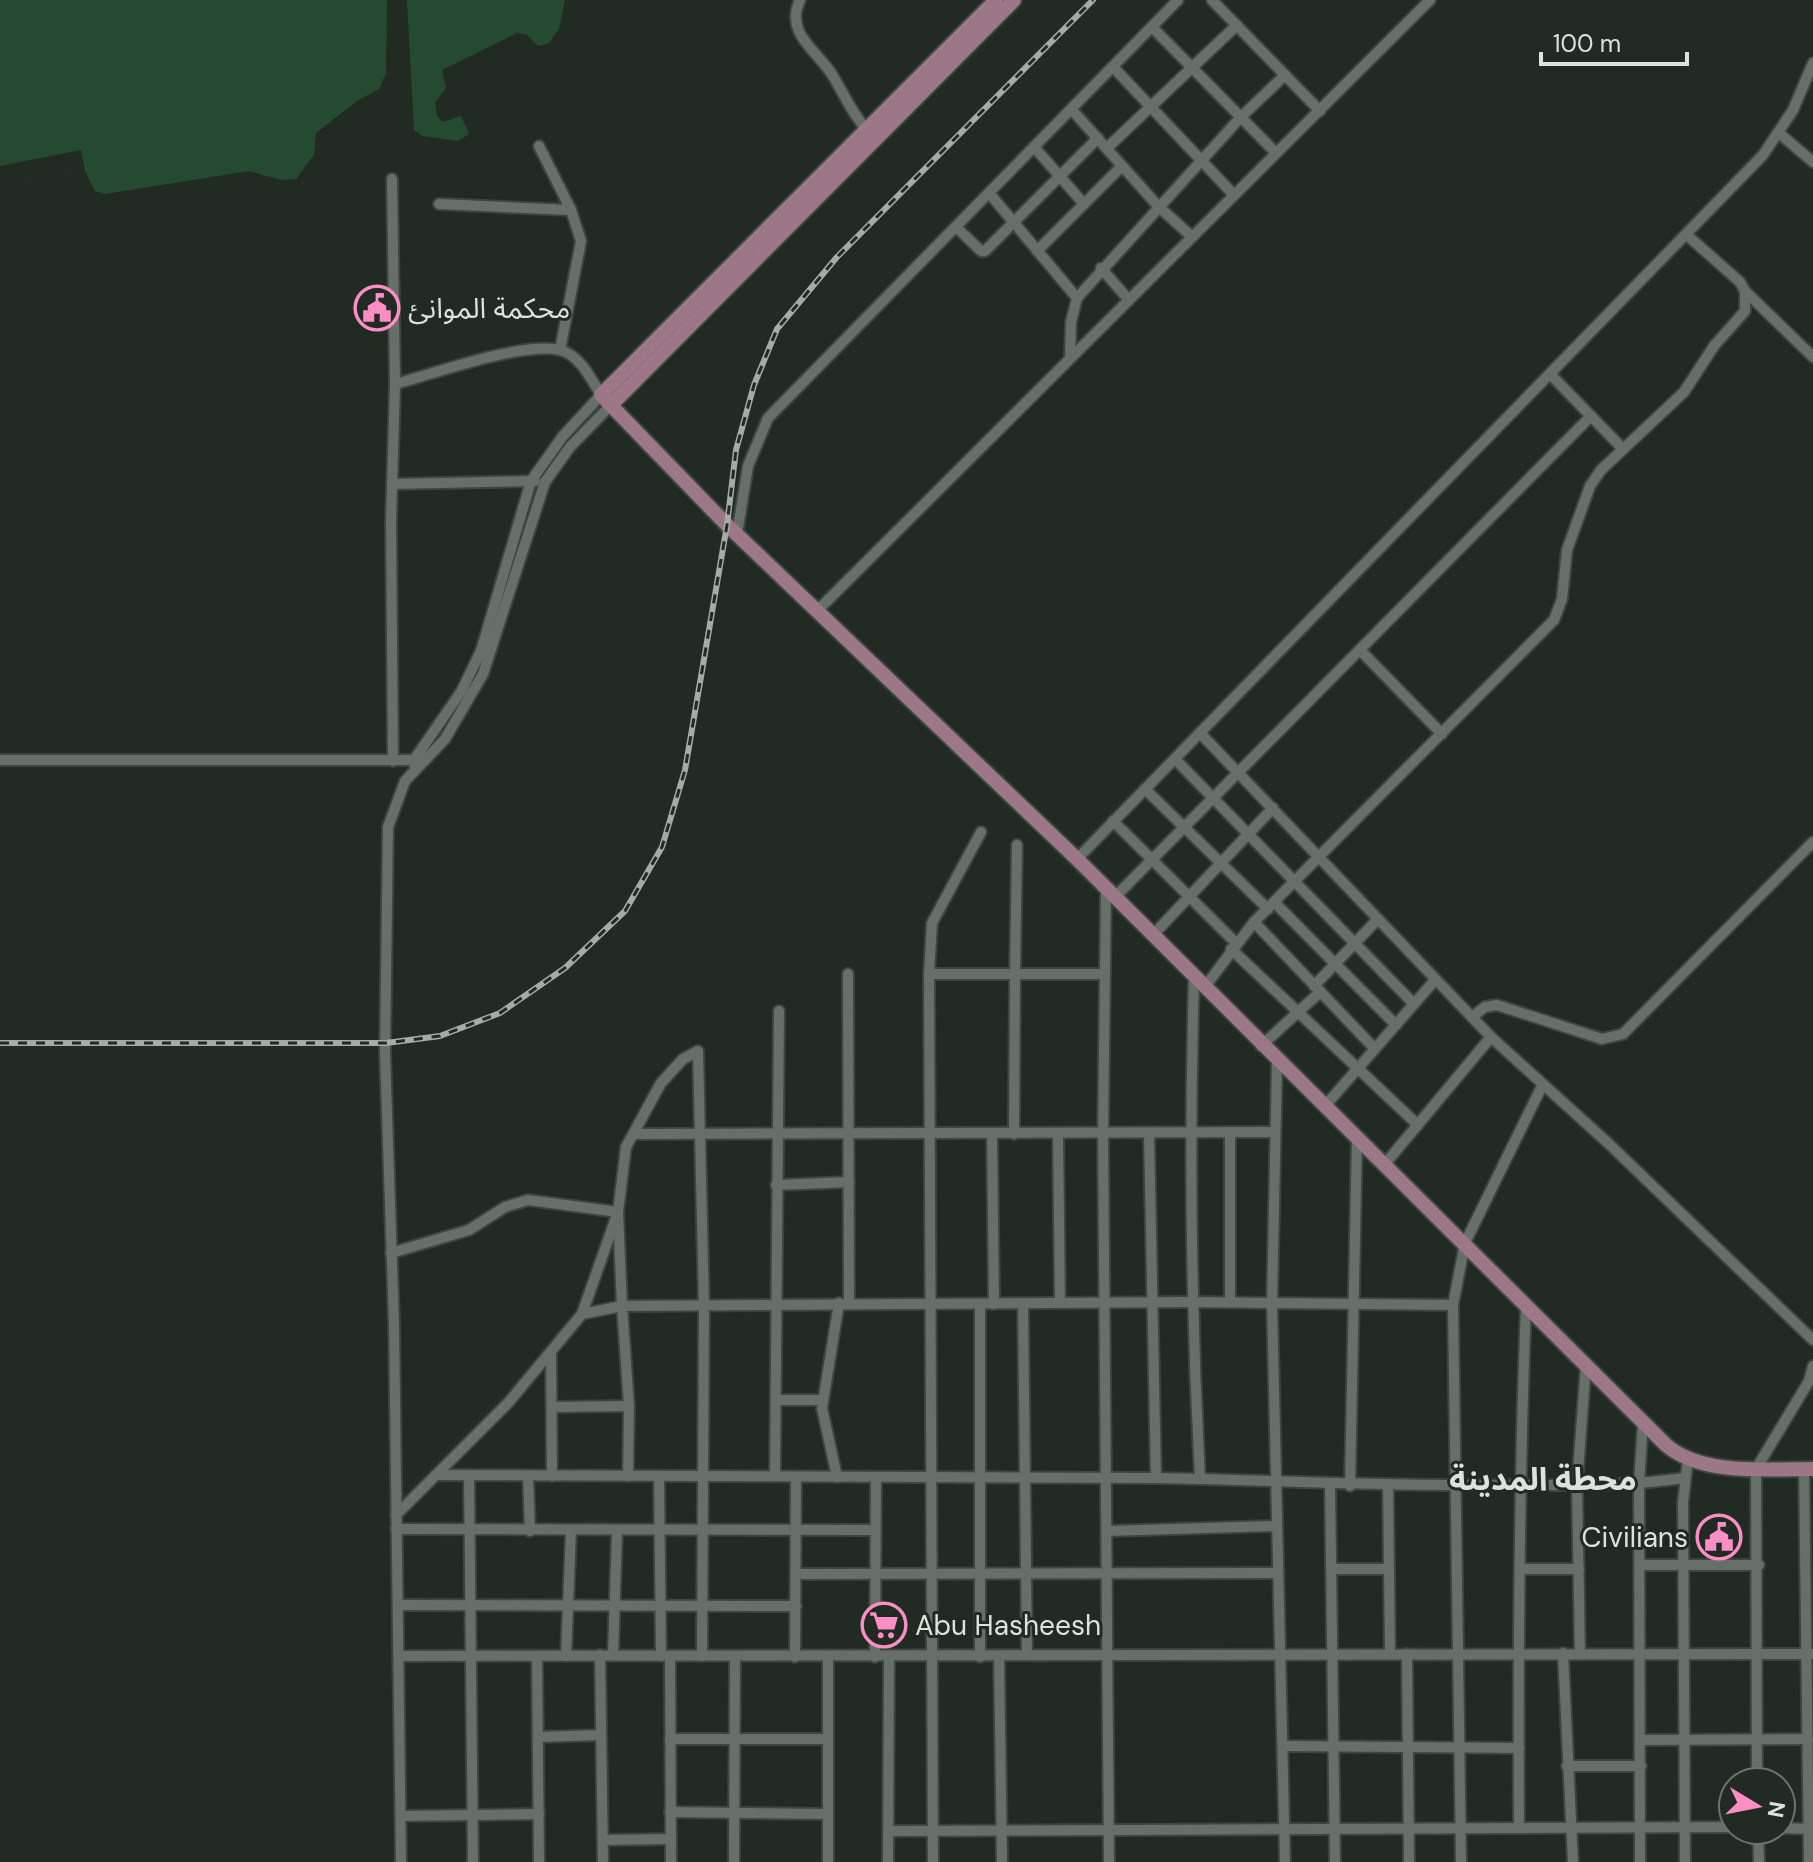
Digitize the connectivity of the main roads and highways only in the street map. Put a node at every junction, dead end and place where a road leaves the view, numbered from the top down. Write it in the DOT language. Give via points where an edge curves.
graph roads {
  1 [pos="996,0"];
  2 [pos="1014,0"];
  3 [pos="871,135"];
  4 [pos="1809,1469"];
  1 -- 3 [label="main road"];
  2 -- 3 [label="main road"];
  3 -- 4 [label="main road" via="606,400 1673,1451 1688,1459 1756,1469"];
}
